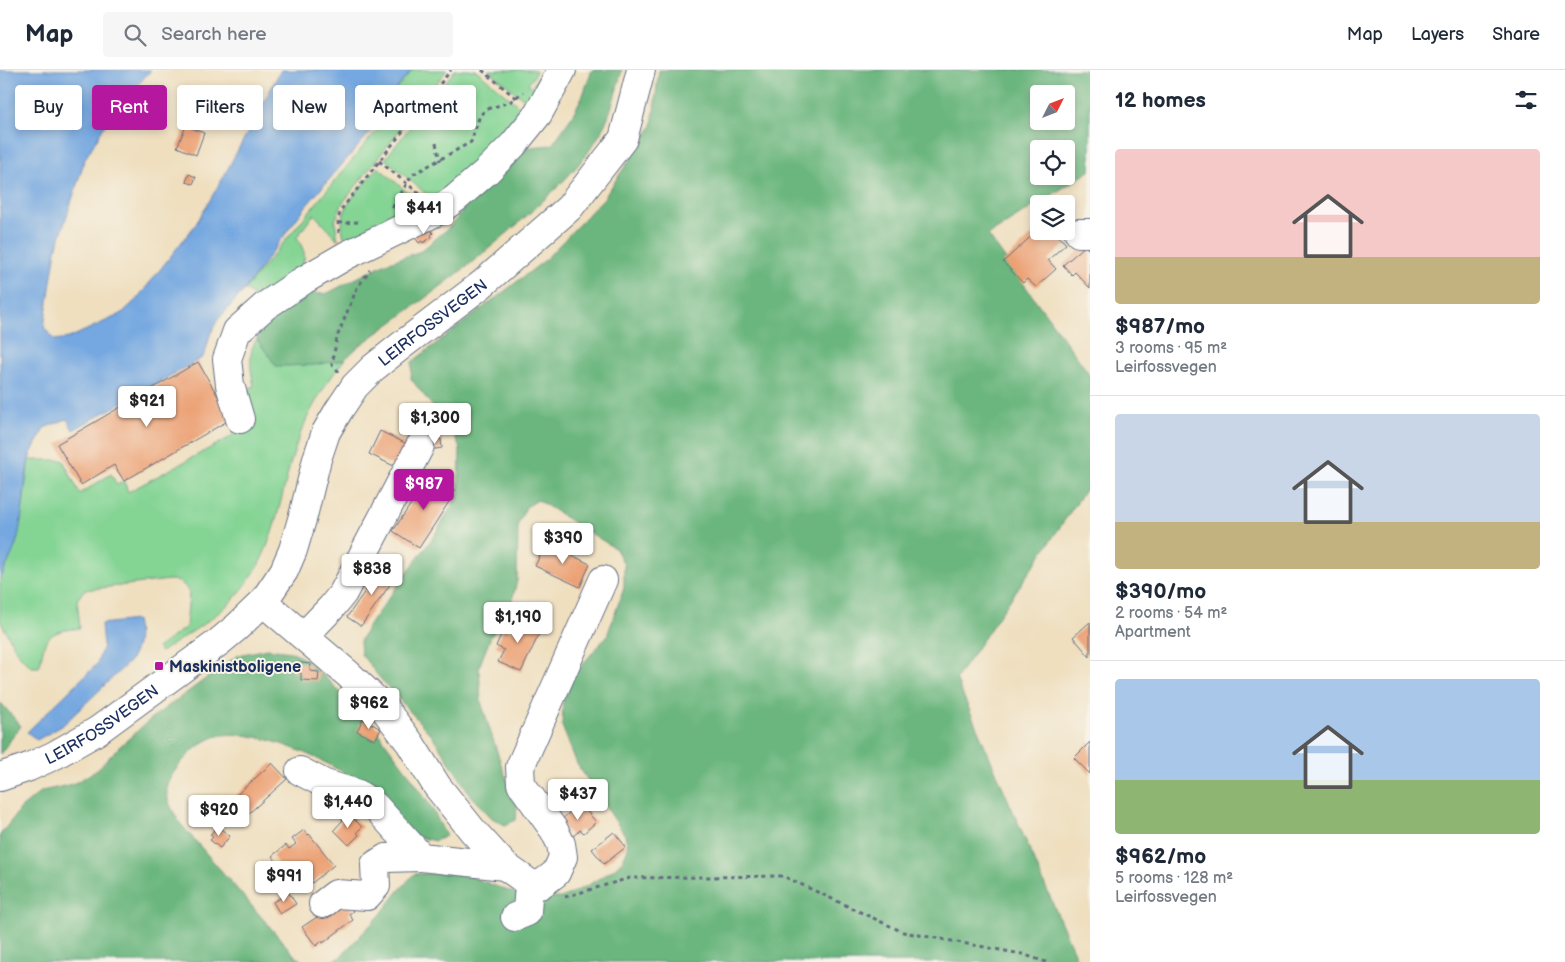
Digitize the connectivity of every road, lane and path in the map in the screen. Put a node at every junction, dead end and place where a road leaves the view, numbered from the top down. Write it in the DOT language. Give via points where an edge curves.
graph roads {
  1 [pos="451,70"];
  2 [pos="482,70"];
  3 [pos="562,70"];
  4 [pos="641,70"];
  5 [pos="523,92"];
  6 [pos="516,98"];
  7 [pos="538,114"];
  8 [pos="436,143"];
  9 [pos="440,160"];
  10 [pos="379,161"];
  11 [pos="407,184"];
  12 [pos="440,210"];
  13 [pos="385,213"];
  14 [pos="364,221"];
  15 [pos="338,223"];
  16 [pos="354,252"];
  17 [pos="341,374"];
  18 [pos="240,419"];
  19 [pos="420,446"];
  20 [pos="603,580"];
  21 [pos="263,602"];
  22 [pos="304,636"];
  23 [pos="300,771"];
  24 [pos="0,777"];
  25 [pos="0,781"];
  26 [pos="0,793"];
  27 [pos="421,857"];
  28 [pos="505,866"];
  29 [pos="529,883"];
  30 [pos="565,897"];
  31 [pos="323,904"];
  32 [pos="515,916"];
  33 [pos="1046,962"];
  1 -- 10 [label="path"];
  2 -- 6 [label="path"];
  3 -- 7 [label="street"];
  4 -- 21 [label="street, LEIRFOSSVEGEN" via="623,140 569,208 481,285 373,368 350,394 326,432 290,557"];
  5 -- 6 [label="path"];
  6 -- 7 [label="path"];
  6 -- 9 [label="path" via="487,109 480,115 472,142"];
  7 -- 12 [label="street" via="486,172"];
  8 -- 9 [label="path"];
  9 -- 11 [label="path" via="412,175"];
  10 -- 11 [label="path"];
  10 -- 15 [label="path" via="340,211"];
  11 -- 12 [label="path"];
  11 -- 13 [label="path"];
  12 -- 16 [label="street"];
  14 -- 15 [label="path"];
  15 -- 16 [label="path" via="340,237"];
  16 -- 17 [label="path" via="370,269 357,288 337,337 332,365"];
  16 -- 18 [label="street" via="285,291 237,331 227,359 230,386"];
  19 -- 22 [label="street" via="343,593"];
  20 -- 29 [label="street" via="520,767 521,784 554,830 563,857 556,873 540,885"];
  21 -- 22 [label="street"];
  21 -- 24 [label="street, LEIRFOSSVEGEN" via="219,642 97,731 55,755"];
  22 -- 28 [label="street" via="383,707 437,786"];
  23 -- 27 [label="street" via="325,784 358,794 375,806"];
  25 -- 26 [label="street"];
  27 -- 28 [label="street"];
  27 -- 31 [label="street" via="386,858 375,865 376,886 367,896 336,894"];
  28 -- 29 [label="street"];
  29 -- 32 [label="street" via="527,912"];
  30 -- 33 [label="path" via="630,878 783,876 903,932 1022,954"];
}
